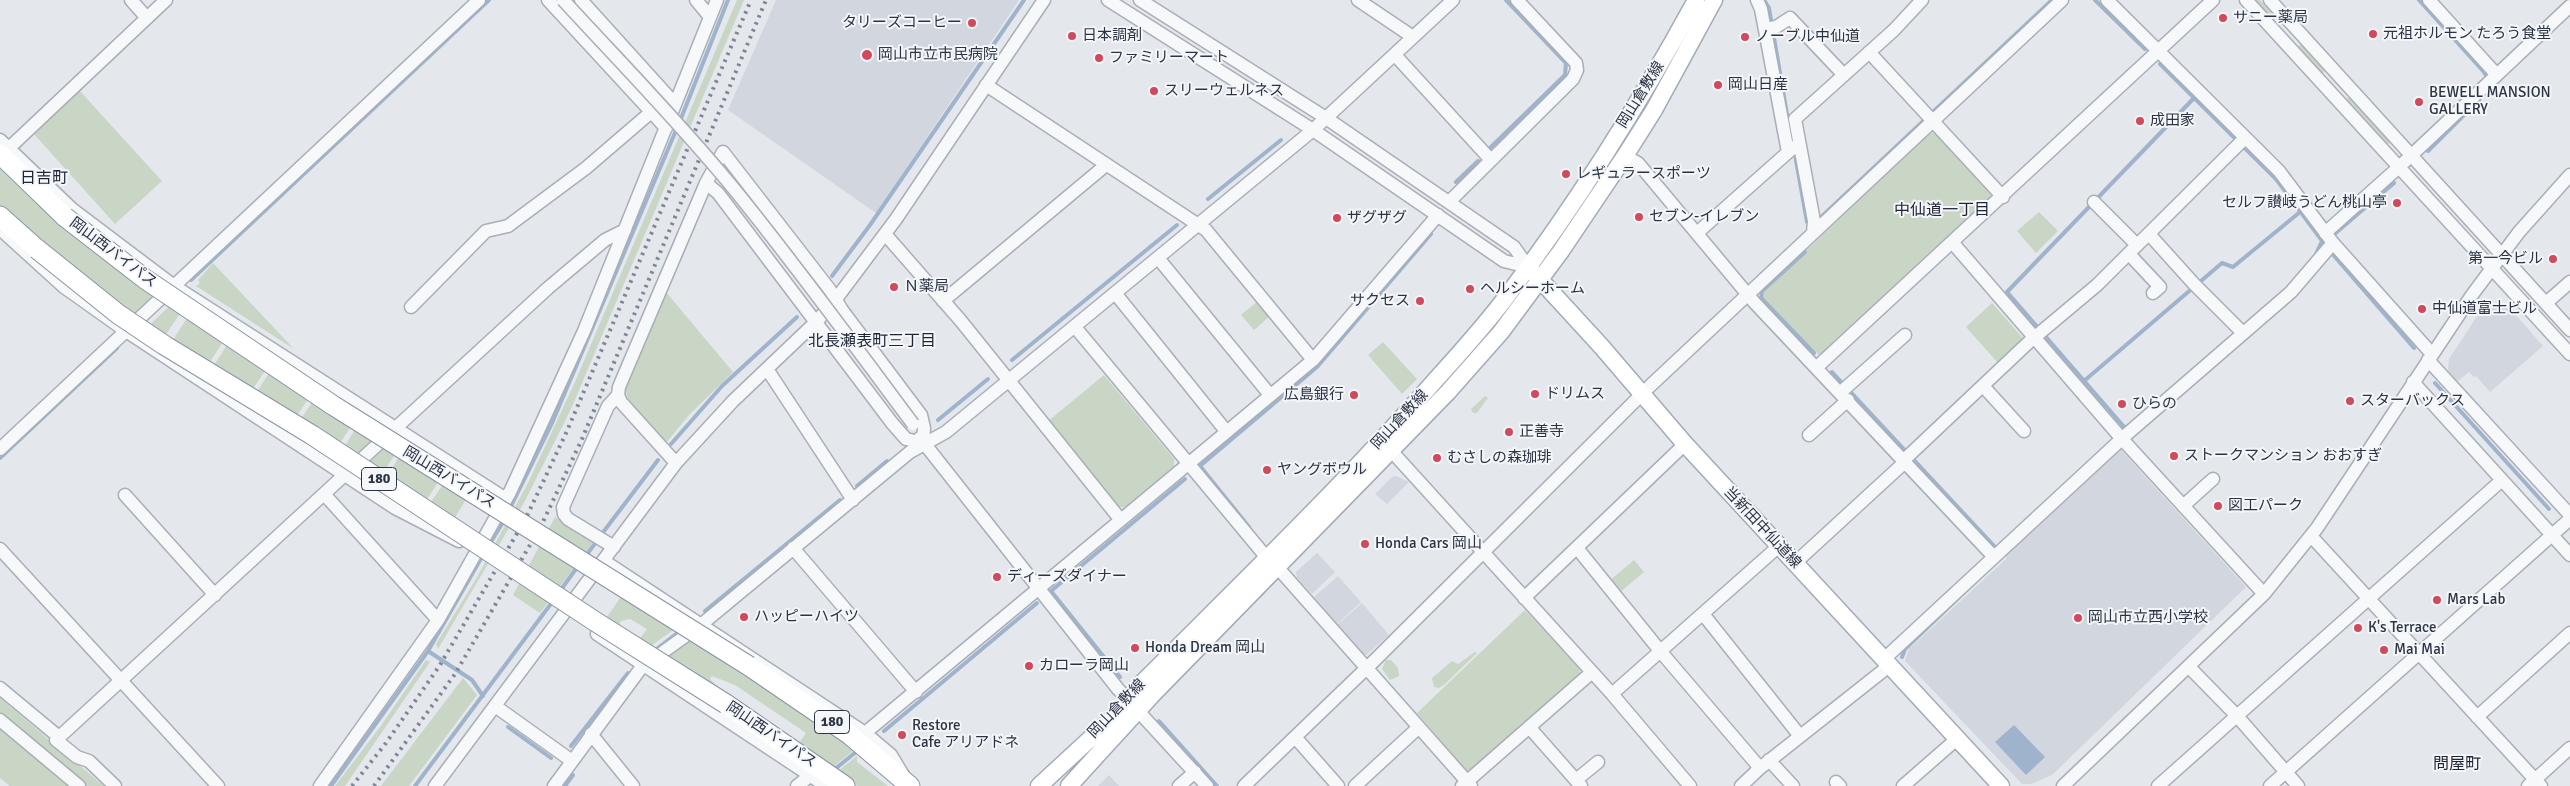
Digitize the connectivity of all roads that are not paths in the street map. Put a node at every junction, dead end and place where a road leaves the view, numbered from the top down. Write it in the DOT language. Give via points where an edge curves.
graph roads {
  1 [pos="131,0"];
  2 [pos="166,0"];
  3 [pos="479,0"];
  4 [pos="548,0"];
  5 [pos="562,0"];
  6 [pos="581,0"];
  7 [pos="696,0"];
  8 [pos="717,0"];
  9 [pos="1044,0"];
  10 [pos="1108,0"];
  11 [pos="1140,0"];
  12 [pos="1358,0"];
  13 [pos="1517,0"];
  14 [pos="1696,0"];
  15 [pos="1714,0"];
  16 [pos="1922,0"];
  17 [pos="2062,0"];
  18 [pos="2107,0"];
  19 [pos="2213,0"];
  20 [pos="2246,0"];
  21 [pos="2270,0"];
  22 [pos="2429,0"];
  23 [pos="1447,2"];
  24 [pos="1765,3"];
  25 [pos="2570,6"];
  26 [pos="710,17"];
  27 [pos="147,18"];
  28 [pos="1771,28"];
  29 [pos="1413,38"];
  30 [pos="1869,52"];
  31 [pos="2159,52"];
  32 [pos="1395,55"];
  33 [pos="1844,74"];
  34 [pos="2491,79"];
  35 [pos="986,85"];
  36 [pos="676,104"];
  37 [pos="650,113"];
  38 [pos="1326,118"];
  39 [pos="1930,118"];
  40 [pos="666,128"];
  41 [pos="1313,130"];
  42 [pos="2241,142"];
  43 [pos="1799,144"];
  44 [pos="3,147"];
  45 [pos="1788,152"];
  46 [pos="1625,156"];
  47 [pos="2412,156"];
  48 [pos="1490,159"];
  49 [pos="1106,165"];
  50 [pos="2399,167"];
  51 [pos="2570,175"];
  52 [pos="706,182"];
  53 [pos="2003,197"];
  54 [pos="1449,202"];
  55 [pos="2094,202"];
  56 [pos="1438,215"];
  57 [pos="0,216"];
  58 [pos="1198,225"];
  59 [pos="0,229"];
  60 [pos="625,230"];
  61 [pos="1697,233"];
  62 [pos="1813,233"];
  63 [pos="885,234"];
  64 [pos="2151,237"];
  65 [pos="1952,242"];
  66 [pos="2328,242"];
  67 [pos="2132,254"];
  68 [pos="2501,255"];
  69 [pos="1158,258"];
  70 [pos="1528,267"];
  71 [pos="2492,268"];
  72 [pos="1541,278"];
  73 [pos="2570,282"];
  74 [pos="174,286"];
  75 [pos="1115,293"];
  76 [pos="2153,293"];
  77 [pos="1748,294"];
  78 [pos="836,299"];
  79 [pos="943,301"];
  80 [pos="2546,303"];
  81 [pos="411,307"];
  82 [pos="817,321"];
  83 [pos="1075,326"];
  84 [pos="2570,330"];
  85 [pos="126,331"];
  86 [pos="2241,331"];
  87 [pos="2039,334"];
  88 [pos="1905,335"];
  89 [pos="2570,354"];
  90 [pos="2430,358"];
  91 [pos="1313,360"];
  92 [pos="1817,367"];
  93 [pos="766,369"];
  94 [pos="1008,380"];
  95 [pos="2413,382"];
  96 [pos="1983,386"];
  97 [pos="1846,392"];
  98 [pos="1270,394"];
  99 [pos="618,395"];
  100 [pos="1642,395"];
  101 [pos="393,428"];
  102 [pos="1226,431"];
  103 [pos="2024,431"];
  104 [pos="1809,435"];
  105 [pos="2122,439"];
  106 [pos="923,443"];
  107 [pos="1685,444"];
  108 [pos="1387,445"];
  109 [pos="0,449"];
  110 [pos="1907,458"];
  111 [pos="676,463"];
  112 [pos="1187,464"];
  113 [pos="344,474"];
  114 [pos="2213,479"];
  115 [pos="2502,480"];
  116 [pos="324,494"];
  117 [pos="125,496"];
  118 [pos="506,499"];
  119 [pos="853,500"];
  120 [pos="2183,506"];
  121 [pos="2570,517"];
  122 [pos="1120,519"];
  123 [pos="2552,534"];
  124 [pos="2311,536"];
  125 [pos="1779,546"];
  126 [pos="614,547"];
  127 [pos="793,548"];
  128 [pos="1577,548"];
  129 [pos="0,549"];
  130 [pos="477,550"];
  131 [pos="1483,552"];
  132 [pos="2570,555"];
  133 [pos="1994,557"];
  134 [pos="604,561"];
  135 [pos="1272,563"];
  136 [pos="1795,563"];
  137 [pos="1038,588"];
  138 [pos="2264,594"];
  139 [pos="215,595"];
  140 [pos="1524,598"];
  141 [pos="2369,598"];
  142 [pos="566,613"];
  143 [pos="1703,614"];
  144 [pos="438,620"];
  145 [pos="702,624"];
  146 [pos="2570,633"];
  147 [pos="1661,652"];
  148 [pos="2419,653"];
  149 [pos="1886,663"];
  150 [pos="645,665"];
  151 [pos="1366,667"];
  152 [pos="2189,667"];
  153 [pos="1591,673"];
  154 [pos="122,681"];
  155 [pos="0,688"];
  156 [pos="916,692"];
  157 [pos="1612,694"];
  158 [pos="1133,705"];
  159 [pos="495,706"];
  160 [pos="2237,716"];
  161 [pos="2477,717"];
  162 [pos="0,720"];
  163 [pos="1419,727"];
  164 [pos="1529,727"];
  165 [pos="591,734"];
  166 [pos="865,734"];
  167 [pos="1800,736"];
  168 [pos="59,737"];
  169 [pos="1295,737"];
  170 [pos="1958,738"];
  171 [pos="2570,748"];
  172 [pos="572,762"];
  173 [pos="1598,762"];
  174 [pos="1765,764"];
  175 [pos="1195,772"];
  176 [pos="2285,772"];
  177 [pos="811,775"];
  178 [pos="1578,783"];
  179 [pos="2535,784"];
  180 [pos="908,785"];
  181 [pos="1466,785"];
  182 [pos="79,786"];
  183 [pos="115,786"];
  184 [pos="218,786"];
  185 [pos="320,786"];
  186 [pos="435,786"];
  187 [pos="554,786"];
  188 [pos="633,786"];
  189 [pos="797,786"];
  190 [pos="826,786"];
  191 [pos="845,786"];
  192 [pos="1039,786"];
  193 [pos="1069,786"];
  194 [pos="1178,786"];
  195 [pos="1207,786"];
  196 [pos="1244,786"];
  197 [pos="1338,786"];
  198 [pos="1355,786"];
  199 [pos="1690,786"];
  200 [pos="1740,786"];
  201 [pos="1793,786"];
  202 [pos="1903,786"];
  203 [pos="2001,786"];
  204 [pos="2063,786"];
  205 [pos="2158,786"];
  206 [pos="2270,786"];
  207 [pos="2298,786"];
  1 -- 27 [label="street"];
  2 -- 27 [label="street"];
  3 -- 74 [label="street"];
  4 -- 37 [label="street"];
  5 -- 106 [label="street, bridge" via="734,189 913,424"];
  6 -- 36 [label="street"];
  7 -- 26 [label="street"];
  8 -- 26 [label="street"];
  9 -- 35 [label="street"];
  10 -- 41 [label="street"];
  11 -- 38 [label="street"];
  12 -- 29 [label="street"];
  13 -- 48 [label="street" via="1576,63 1578,70 1573,79"];
  14 -- 70 [label="main road, 岡山倉敷線" via="1631,113"];
  15 -- 46 [label="main road, 岡山倉敷線"];
  16 -- 30 [label="street"];
  17 -- 39 [label="street"];
  18 -- 31 [label="street"];
  19 -- 31 [label="street"];
  20 -- 50 [label="street"];
  21 -- 47 [label="street"];
  22 -- 34 [label="street"];
  23 -- 29 [label="street"];
  24 -- 28 [label="street"];
  25 -- 34 [label="street"];
  26 -- 36 [label="street"];
  27 -- 44 [label="street"];
  28 -- 33 [label="street" via="1790,18"];
  28 -- 45 [label="street"];
  29 -- 32 [label="street"];
  30 -- 33 [label="street"];
  30 -- 39 [label="street"];
  31 -- 42 [label="street"];
  31 -- 53 [label="street"];
  32 -- 38 [label="street"];
  32 -- 48 [label="street"];
  33 -- 43 [label="street" via="1795,119"];
  34 -- 47 [label="street"];
  35 -- 49 [label="street"];
  35 -- 63 [label="street"];
  36 -- 40 [label="street"];
  37 -- 40 [label="street"];
  37 -- 81 [label="street" via="586,168 508,226 486,231"];
  38 -- 41 [label="street"];
  38 -- 54 [label="street"];
  39 -- 53 [label="street"];
  39 -- 62 [label="street"];
  40 -- 60 [label="street"];
  41 -- 56 [label="street"];
  41 -- 58 [label="street"];
  42 -- 64 [label="street"];
  42 -- 66 [label="street" via="2279,171"];
  43 -- 45 [label="street"];
  43 -- 62 [label="street" via="1814,221"];
  44 -- 74 [label="street" via="72,209"];
  44 -- 180 [label="highway, 岡山西バイパス / 180, bridge" via="65,217 145,279 334,406 749,666 850,735"];
  45 -- 61 [label="street"];
  46 -- 61 [label="street" via="1638,163"];
  46 -- 72 [label="main road, 岡山倉敷線"];
  47 -- 50 [label="street"];
  47 -- 68 [label="street"];
  48 -- 54 [label="street"];
  49 -- 58 [label="street"];
  49 -- 79 [label="street"];
  50 -- 66 [label="street"];
  50 -- 71 [label="street"];
  51 -- 68 [label="street"];
  52 -- 78 [label="street" via="723,152"];
  52 -- 82 [label="street" via="718,193"];
  52 -- 99 [label="street"];
  53 -- 65 [label="street"];
  54 -- 70 [label="street" via="1514,246"];
  55 -- 67 [label="street"];
  56 -- 70 [label="street" via="1504,261"];
  56 -- 91 [label="street"];
  57 -- 191 [label="highway, 岡山西バイパス / 180, bridge" via="111,308 164,345 312,435 726,704"];
  58 -- 69 [label="street"];
  58 -- 91 [label="street" via="1206,230"];
  59 -- 85 [label="street" via="64,287"];
  60 -- 101 [label="street" via="605,240 548,288"];
  60 -- 118 [label="street" via="584,331"];
  61 -- 77 [label="street"];
  62 -- 77 [label="street"];
  63 -- 78 [label="street"];
  63 -- 79 [label="street"];
  64 -- 67 [label="street"];
  64 -- 86 [label="street"];
  65 -- 87 [label="street"];
  65 -- 92 [label="street"];
  66 -- 86 [label="street" via="2291,292"];
  66 -- 90 [label="street"];
  67 -- 76 [label="street" via="2160,287"];
  67 -- 87 [label="street"];
  68 -- 71 [label="street"];
  68 -- 80 [label="street"];
  69 -- 75 [label="street"];
  69 -- 98 [label="street"];
  70 -- 72 [label="main road, 当新田中仙道線"];
  70 -- 108 [label="main road, 岡山倉敷線"];
  71 -- 89 [label="street"];
  71 -- 90 [label="street"];
  72 -- 100 [label="main road, 当新田中仙道線"];
  72 -- 108 [label="main road, 岡山倉敷線" via="1470,369"];
  73 -- 80 [label="street"];
  74 -- 85 [label="street"];
  74 -- 101 [label="street"];
  75 -- 83 [label="street"];
  75 -- 102 [label="street"];
  77 -- 92 [label="street"];
  77 -- 100 [label="street"];
  78 -- 82 [label="street"];
  78 -- 106 [label="street" via="921,415"];
  79 -- 94 [label="street"];
  80 -- 84 [label="street"];
  82 -- 93 [label="street"];
  82 -- 106 [label="street" via="892,423 906,439"];
  83 -- 94 [label="street"];
  83 -- 112 [label="street"];
  85 -- 109 [label="street"];
  85 -- 113 [label="street"];
  86 -- 105 [label="street"];
  87 -- 96 [label="street"];
  87 -- 105 [label="street"];
  88 -- 97 [label="street"];
  90 -- 95 [label="street"];
  90 -- 121 [label="street"];
  91 -- 98 [label="street"];
  92 -- 97 [label="street"];
  93 -- 111 [label="street"];
  93 -- 119 [label="street"];
  94 -- 106 [label="street" via="946,432"];
  94 -- 122 [label="street"];
  95 -- 115 [label="street"];
  95 -- 124 [label="street"];
  96 -- 103 [label="street"];
  96 -- 110 [label="street"];
  97 -- 104 [label="street"];
  97 -- 110 [label="street"];
  98 -- 102 [label="street"];
  99 -- 111 [label="street"];
  99 -- 126 [label="street" via="608,406 563,507 568,519"];
  100 -- 107 [label="main road, 当新田中仙道線"];
  100 -- 131 [label="street"];
  101 -- 113 [label="street"];
  101 -- 118 [label="street"];
  102 -- 112 [label="street"];
  105 -- 120 [label="street"];
  105 -- 133 [label="street"];
  106 -- 119 [label="street"];
  106 -- 137 [label="street"];
  107 -- 125 [label="main road, 当新田中仙道線"];
  107 -- 128 [label="street"];
  108 -- 131 [label="street"];
  108 -- 135 [label="main road, 岡山倉敷線"];
  110 -- 133 [label="street"];
  110 -- 136 [label="street"];
  111 -- 126 [label="street"];
  112 -- 122 [label="street"];
  112 -- 135 [label="street"];
  113 -- 116 [label="street"];
  113 -- 130 [label="street" via="395,508"];
  114 -- 120 [label="street"];
  115 -- 123 [label="street"];
  115 -- 141 [label="street"];
  116 -- 139 [label="street"];
  116 -- 144 [label="street"];
  117 -- 139 [label="street"];
  118 -- 130 [label="street"];
  119 -- 127 [label="street"];
  120 -- 138 [label="street"];
  121 -- 123 [label="street"];
  122 -- 137 [label="street"];
  123 -- 132 [label="street"];
  123 -- 148 [label="street"];
  124 -- 138 [label="street"];
  124 -- 141 [label="street"];
  125 -- 136 [label="main road, 当新田中仙道線"];
  125 -- 143 [label="street"];
  126 -- 134 [label="street"];
  127 -- 145 [label="street"];
  127 -- 156 [label="street"];
  128 -- 140 [label="street"];
  128 -- 147 [label="street"];
  129 -- 154 [label="street"];
  130 -- 144 [label="street"];
  131 -- 140 [label="street"];
  131 -- 151 [label="street"];
  133 -- 149 [label="street"];
  134 -- 142 [label="street"];
  134 -- 145 [label="street"];
  135 -- 151 [label="street"];
  135 -- 158 [label="main road, 岡山倉敷線" via="1140,684"];
  136 -- 149 [label="main road, 当新田中仙道線"];
  137 -- 156 [label="street"];
  137 -- 158 [label="street"];
  138 -- 152 [label="street"];
  139 -- 154 [label="street"];
  140 -- 153 [label="street"];
  141 -- 148 [label="street"];
  141 -- 160 [label="street"];
  142 -- 150 [label="street"];
  142 -- 159 [label="street"];
  143 -- 147 [label="street"];
  143 -- 167 [label="street"];
  144 -- 185 [label="street"];
  145 -- 150 [label="street"];
  145 -- 166 [label="street"];
  146 -- 161 [label="street"];
  147 -- 157 [label="street"];
  147 -- 174 [label="street"];
  148 -- 161 [label="street"];
  148 -- 176 [label="street"];
  149 -- 167 [label="street"];
  149 -- 170 [label="main road, 当新田中仙道線"];
  150 -- 165 [label="street"];
  150 -- 177 [label="street"];
  151 -- 163 [label="street"];
  151 -- 169 [label="street"];
  152 -- 160 [label="street"];
  152 -- 204 [label="street"];
  153 -- 157 [label="street"];
  153 -- 164 [label="street"];
  154 -- 168 [label="street"];
  154 -- 184 [label="street"];
  155 -- 168 [label="street"];
  156 -- 166 [label="street"];
  157 -- 199 [label="street"];
  158 -- 175 [label="street"];
  158 -- 192 [label="main road, 岡山倉敷線" via="1116,715"];
  158 -- 193 [label="main road, 岡山倉敷線"];
  159 -- 172 [label="street"];
  159 -- 186 [label="street"];
  160 -- 176 [label="street"];
  160 -- 205 [label="street"];
  161 -- 179 [label="street"];
  162 -- 182 [label="street"];
  163 -- 181 [label="street"];
  163 -- 198 [label="street"];
  164 -- 178 [label="street"];
  164 -- 181 [label="street"];
  165 -- 172 [label="street"];
  165 -- 188 [label="street"];
  166 -- 180 [label="street" via="891,756"];
  167 -- 174 [label="street"];
  168 -- 183 [label="street" via="56,740 77,757 89,761"];
  169 -- 196 [label="street"];
  169 -- 197 [label="street"];
  170 -- 202 [label="street"];
  170 -- 203 [label="main road, 当新田中仙道線"];
  171 -- 179 [label="street"];
  172 -- 187 [label="street"];
  173 -- 178 [label="street"];
  174 -- 200 [label="street"];
  174 -- 201 [label="street"];
  175 -- 194 [label="street"];
  175 -- 195 [label="street"];
  176 -- 206 [label="street"];
  176 -- 207 [label="street"];
  177 -- 189 [label="street"];
  177 -- 190 [label="street"];
}
